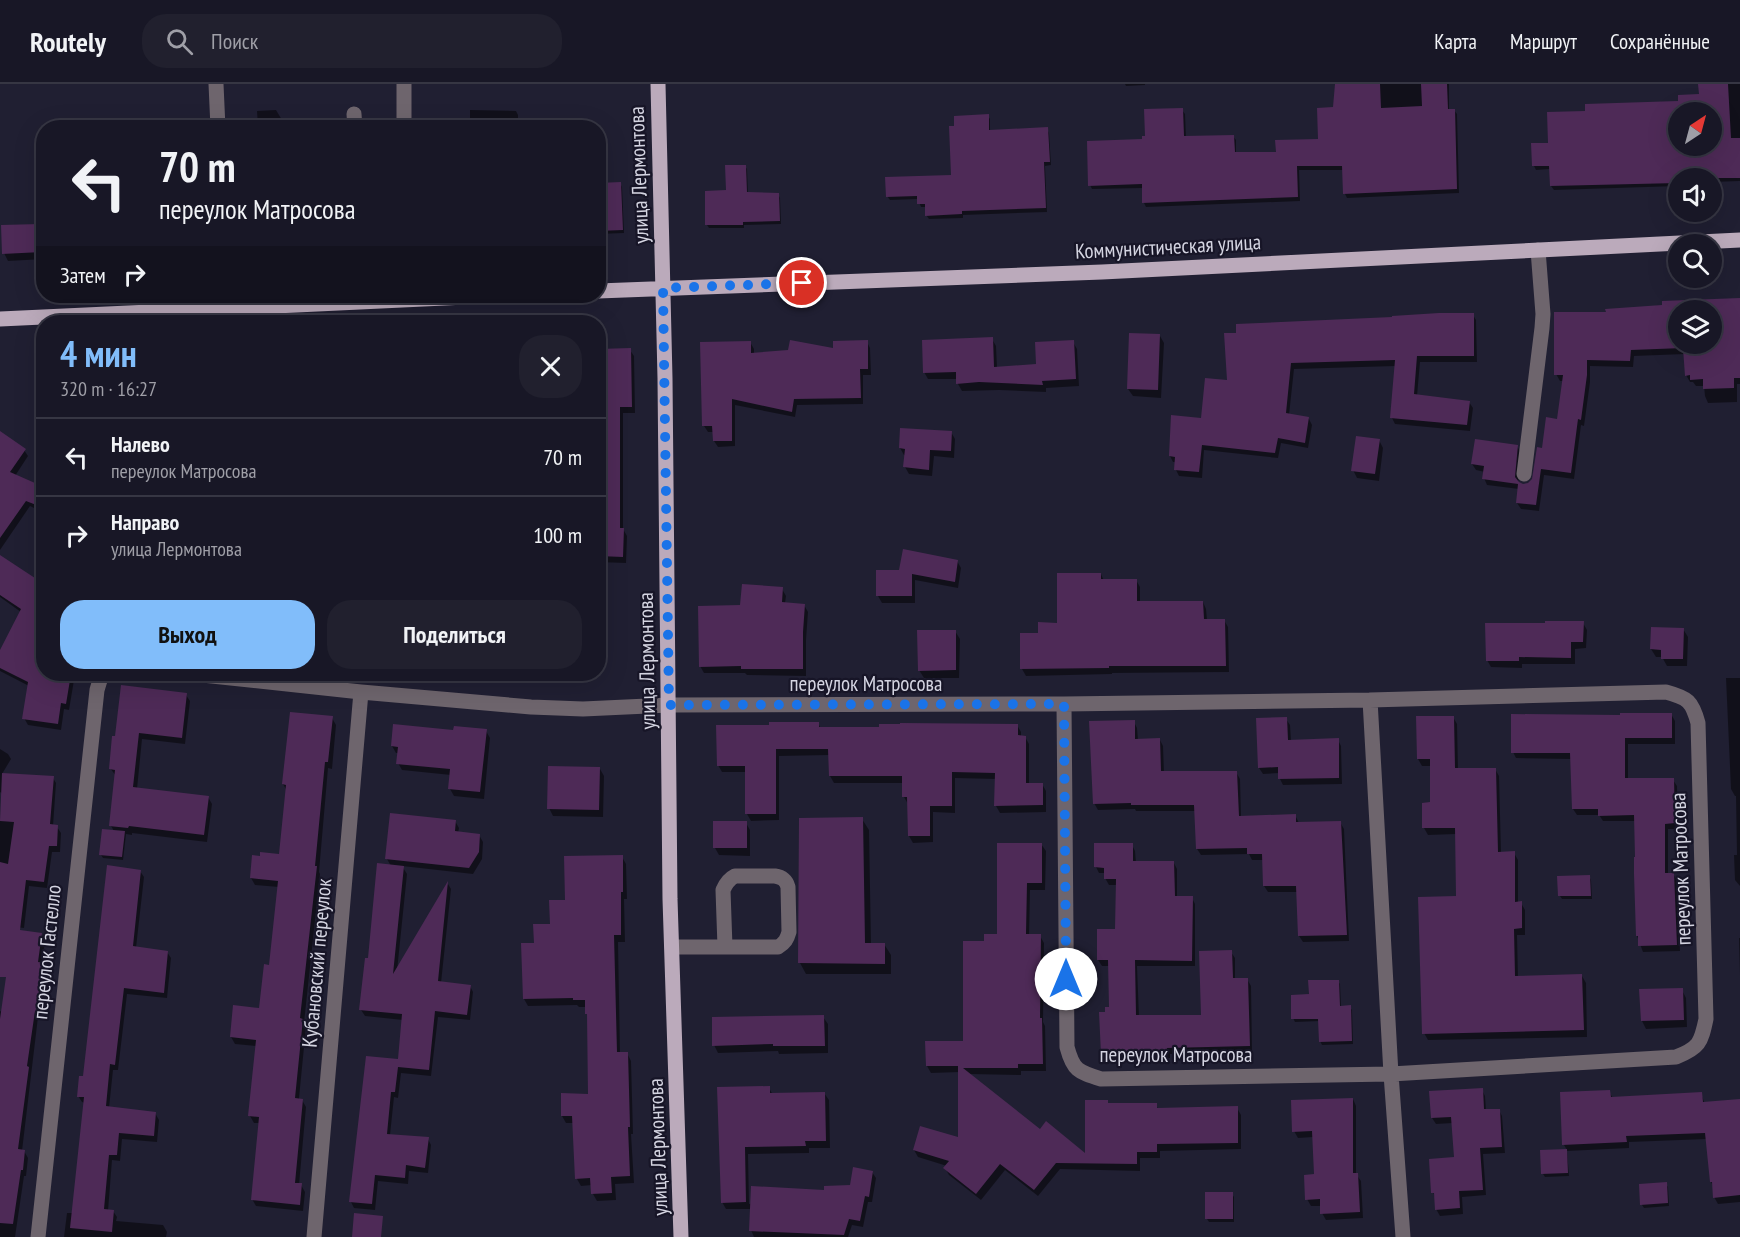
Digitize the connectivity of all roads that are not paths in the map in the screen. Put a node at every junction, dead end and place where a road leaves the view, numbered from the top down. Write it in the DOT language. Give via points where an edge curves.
graph roads {
  1 [pos="216,84"];
  2 [pos="404,84"];
  3 [pos="658,84"];
  4 [pos="218,120"];
  5 [pos="404,120"];
  6 [pos="1740,240"];
  7 [pos="1538,250"];
  8 [pos="663,288"];
  9 [pos="606,291"];
  10 [pos="200,303"];
  11 [pos="50,315"];
  12 [pos="36,316"];
  13 [pos="0,319"];
  14 [pos="1524,474"];
  15 [pos="100,681"];
  16 [pos="258,681"];
  17 [pos="361,692"];
  18 [pos="1370,699"];
  19 [pos="1064,704"];
  20 [pos="669,705"];
  21 [pos="672,947"];
  22 [pos="725,947"];
  23 [pos="1391,1074"];
  24 [pos="38,1237"];
  25 [pos="314,1237"];
  26 [pos="681,1237"];
  27 [pos="1403,1237"];
  1 -- 4 [label="street"];
  2 -- 5 [label="street"];
  3 -- 8 [label="main road, улица Лермонтова"];
  6 -- 7 [label="main road, Коммунистическая улица"];
  7 -- 8 [label="main road, Коммунистическая улица" via="1102,272"];
  7 -- 14 [label="street" via="1543,314"];
  8 -- 9 [label="main road, Коммунистическая улица"];
  8 -- 20 [label="main road, улица Лермонтова"];
  10 -- 11 [label="main road"];
  12 -- 13 [label="main road"];
  15 -- 24 [label="street, переулок Гастелло"];
  16 -- 17 [label="street"];
  17 -- 20 [label="street" via="531,707"];
  17 -- 25 [label="street, Кубановский переулок"];
  18 -- 19 [label="street, переулок Матросова"];
  18 -- 23 [label="street"];
  18 -- 23 [label="street, переулок Матросова" via="1666,692 1682,697 1694,708 1698,723 1706,1019 1702,1038 1692,1051 1676,1058"];
  19 -- 20 [label="street, переулок Матросова"];
  19 -- 23 [label="street, переулок Матросова" via="1067,1047 1072,1064 1084,1074 1101,1079"];
  20 -- 21 [label="main road, улица Лермонтова"];
  21 -- 22 [label="street"];
  21 -- 26 [label="main road, улица Лермонтова"];
  22 -- 22 [label="street" via="783,944 789,932 786,881 775,876 735,876 725,884"];
  23 -- 27 [label="street"];
}
